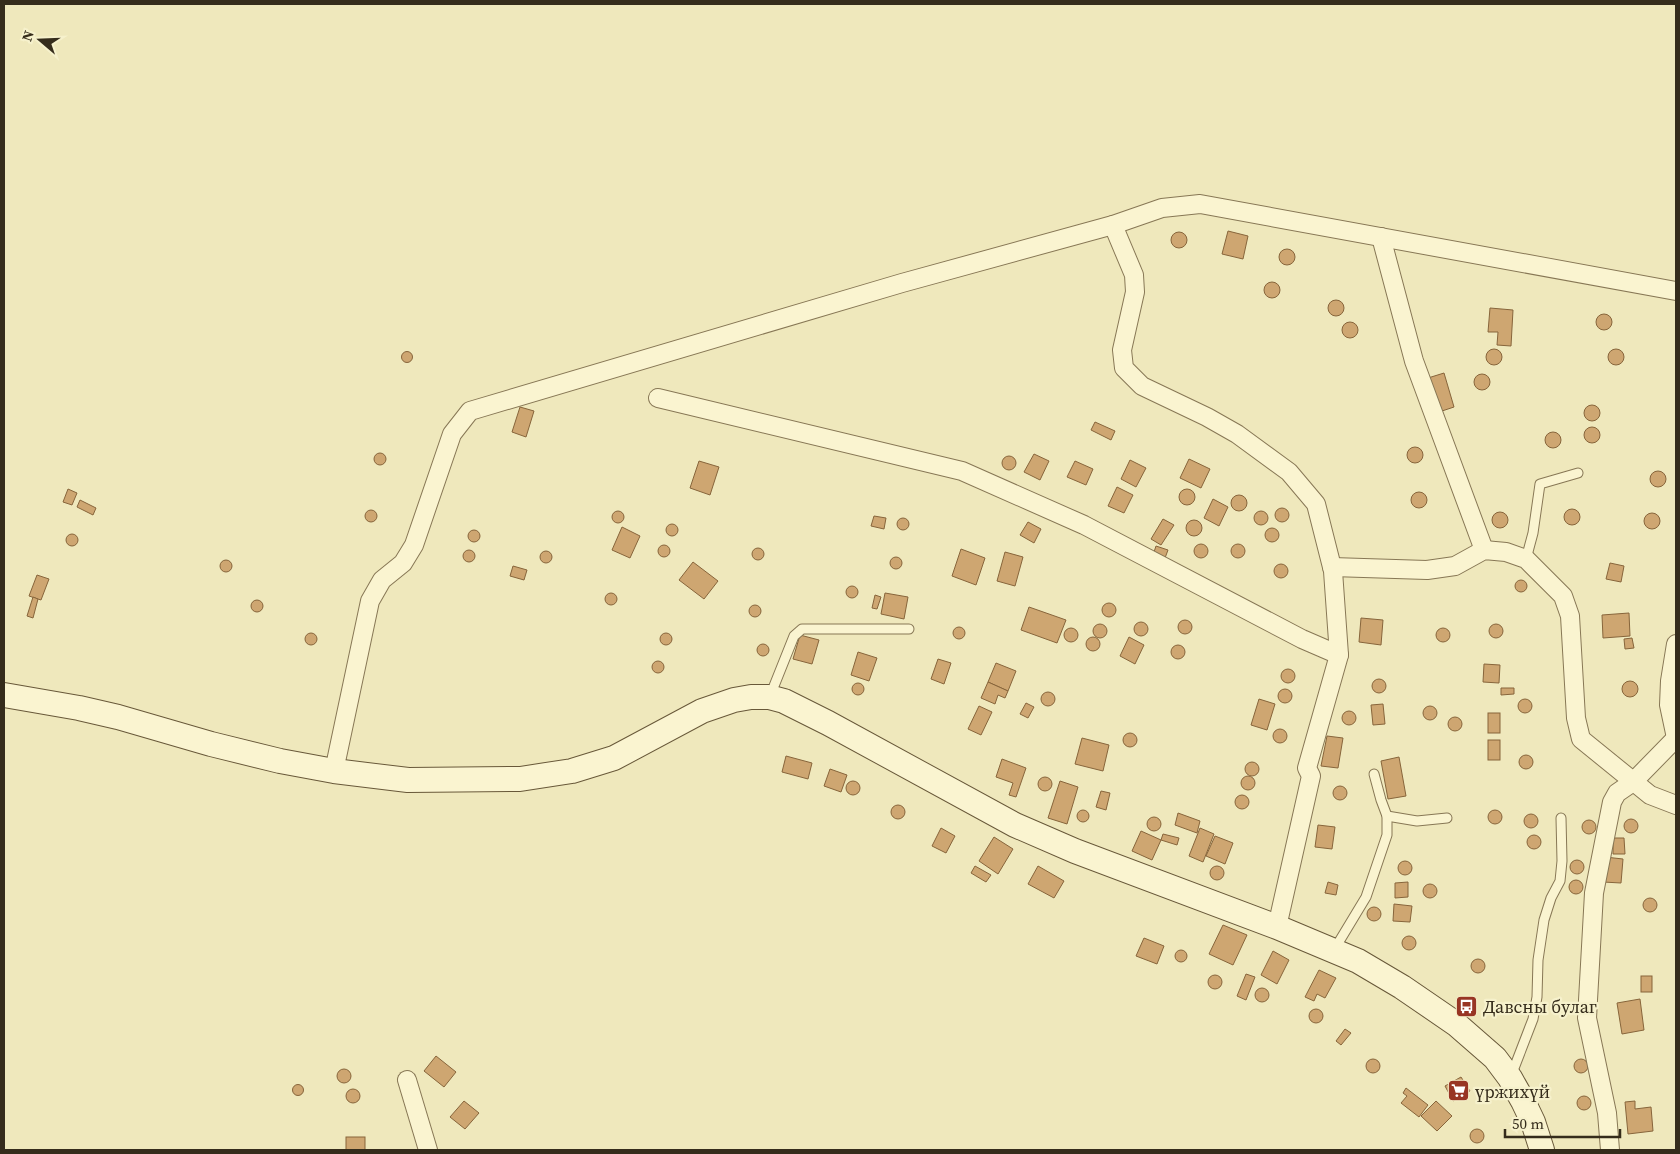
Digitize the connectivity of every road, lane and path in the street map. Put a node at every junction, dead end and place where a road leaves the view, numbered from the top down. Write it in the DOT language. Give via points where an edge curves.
graph roads {
  1 [pos="1113,224"];
  2 [pos="1381,237"];
  3 [pos="1676,291"];
  4 [pos="658,398"];
  5 [pos="1578,472"];
  6 [pos="1484,550"];
  7 [pos="1526,559"];
  8 [pos="1332,567"];
  9 [pos="909,629"];
  10 [pos="1676,644"];
  11 [pos="1339,655"];
  12 [pos="4,695"];
  13 [pos="769,697"];
  14 [pos="1676,738"];
  15 [pos="334,771"];
  16 [pos="1374,774"];
  17 [pos="1633,782"];
  18 [pos="1676,804"];
  19 [pos="1388,816"];
  20 [pos="1447,818"];
  21 [pos="1561,818"];
  22 [pos="1277,927"];
  23 [pos="1333,950"];
  24 [pos="1510,1078"];
  25 [pos="407,1080"];
  26 [pos="428,1150"];
  27 [pos="1542,1150"];
  28 [pos="1610,1150"];
  1 -- 2 [label="street" via="1162,208 1200,204"];
  1 -- 8 [label="street" via="1134,275 1135,292 1122,350 1124,368 1142,386 1237,434 1289,472 1316,504"];
  1 -- 15 [label="street" via="470,411 452,434 414,545 403,563 382,580 370,601"];
  2 -- 3 [label="street"];
  2 -- 6 [label="street" via="1414,361"];
  4 -- 11 [label="street" via="962,471 1084,526"];
  5 -- 7 [label="lane" via="1540,484"];
  6 -- 7 [label="street" via="1506,552"];
  6 -- 8 [label="street" via="1455,566 1427,570"];
  7 -- 17 [label="street" via="1563,596 1570,616 1576,718 1581,738"];
  8 -- 11 [label="street"];
  9 -- 13 [label="lane" via="802,628 794,636"];
  10 -- 14 [label="street" via="1670,705"];
  11 -- 22 [label="street" via="1307,768 1311,776"];
  12 -- 15 [label="street" via="110,716 280,761"];
  13 -- 15 [label="street" via="751,697 717,705 614,758 548,776 408,780"];
  13 -- 22 [label="street" via="821,719 1015,825 1074,852"];
  14 -- 17 [label="street"];
  16 -- 19 [label="lane"];
  17 -- 18 [label="street" via="1650,795"];
  17 -- 28 [label="street" via="1617,793 1612,802 1594,892 1587,1018"];
  19 -- 20 [label="lane" via="1417,820"];
  19 -- 23 [label="lane" via="1387,836 1366,897"];
  21 -- 24 [label="lane" via="1560,881 1544,920 1533,1019"];
  22 -- 23 [label="street"];
  23 -- 24 [label="street" via="1382,974 1456,1024 1495,1058"];
  24 -- 27 [label="street" via="1533,1122"];
  25 -- 26 [label="street"];
}
